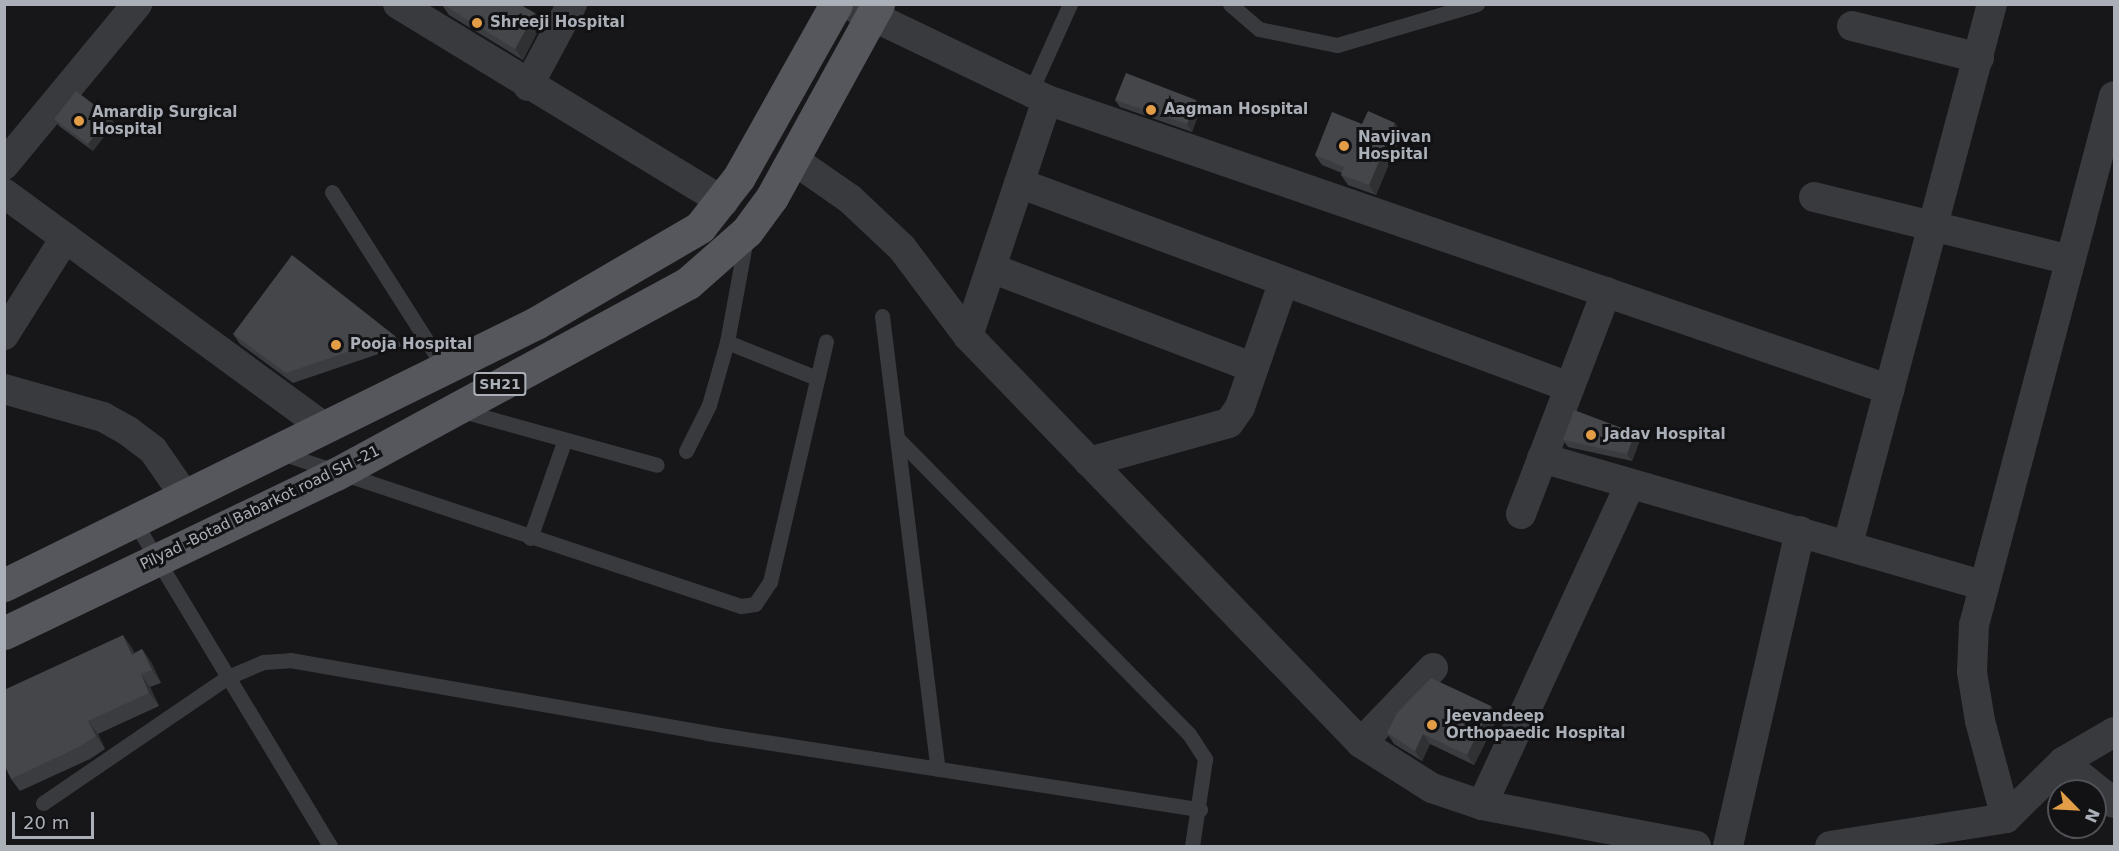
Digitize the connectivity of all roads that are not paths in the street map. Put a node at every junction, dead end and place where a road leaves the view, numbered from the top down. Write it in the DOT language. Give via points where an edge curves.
graph roads {
  1 [pos="137,4"];
  2 [pos="398,4"];
  3 [pos="572,4"];
  4 [pos="836,4"];
  5 [pos="1070,4"];
  6 [pos="1230,4"];
  7 [pos="1477,4"];
  8 [pos="1992,4"];
  9 [pos="865,9"];
  10 [pos="1852,26"];
  11 [pos="1978,58"];
  12 [pos="528,86"];
  13 [pos="1039,96"];
  14 [pos="2113,108"];
  15 [pos="794,160"];
  16 [pos="4,165"];
  17 [pos="1019,183"];
  18 [pos="332,192"];
  19 [pos="4,194"];
  20 [pos="1814,197"];
  21 [pos="724,202"];
  22 [pos="1936,225"];
  23 [pos="747,231"];
  24 [pos="66,238"];
  25 [pos="2070,260"];
  26 [pos="991,268"];
  27 [pos="1284,282"];
  28 [pos="1606,292"];
  29 [pos="882,316"];
  30 [pos="4,335"];
  31 [pos="968,336"];
  32 [pos="825,340"];
  33 [pos="727,342"];
  34 [pos="444,368"];
  35 [pos="1254,368"];
  36 [pos="814,376"];
  37 [pos="1569,387"];
  38 [pos="4,389"];
  39 [pos="1890,390"];
  40 [pos="453,408"];
  41 [pos="324,427"];
  42 [pos="898,439"];
  43 [pos="564,442"];
  44 [pos="275,451"];
  45 [pos="686,451"];
  46 [pos="1542,458"];
  47 [pos="1089,462"];
  48 [pos="657,465"];
  49 [pos="336,474"];
  50 [pos="1630,483"];
  51 [pos="185,496"];
  52 [pos="1521,514"];
  53 [pos="134,521"];
  54 [pos="1800,531"];
  55 [pos="530,538"];
  56 [pos="1848,544"];
  57 [pos="159,559"];
  58 [pos="4,585"];
  59 [pos="1983,585"];
  60 [pos="4,633"];
  61 [pos="1433,668"];
  62 [pos="228,677"];
  63 [pos="2115,732"];
  64 [pos="1361,743"];
  65 [pos="2063,762"];
  66 [pos="938,769"];
  67 [pos="43,803"];
  68 [pos="1482,805"];
  69 [pos="2114,808"];
  70 [pos="1200,809"];
  71 [pos="2006,818"];
  72 [pos="1620,839"];
  73 [pos="330,846"];
  74 [pos="1192,846"];
  75 [pos="1696,846"];
  76 [pos="1728,846"];
  77 [pos="1830,846"];
  1 -- 16 [label="street"];
  2 -- 12 [label="street"];
  3 -- 12 [label="street"];
  4 -- 21 [label="main road, SH21"];
  5 -- 13 [label="lane"];
  6 -- 7 [label="lane" via="1233,13 1259,29 1337,45"];
  8 -- 11 [label="street"];
  9 -- 13 [label="street"];
  9 -- 15 [label="main road, Pilyad -Botad Babarkot road SH -21 / SH21"];
  10 -- 11 [label="street"];
  11 -- 22 [label="street"];
  12 -- 21 [label="street"];
  13 -- 17 [label="street"];
  13 -- 28 [label="street"];
  14 -- 25 [label="street"];
  15 -- 23 [label="main road, Pilyad -Botad Babarkot road SH -21 / SH21"];
  15 -- 31 [label="street" via="850,199 902,248"];
  17 -- 26 [label="street"];
  17 -- 27 [label="street"];
  18 -- 34 [label="lane"];
  19 -- 24 [label="street"];
  20 -- 22 [label="street"];
  21 -- 34 [label="main road, SH21" via="700,227 660,254"];
  22 -- 25 [label="street"];
  22 -- 39 [label="street"];
  23 -- 33 [label="lane"];
  23 -- 40 [label="main road, Pilyad -Botad Babarkot road SH -21 / SH21" via="688,283"];
  24 -- 30 [label="street"];
  24 -- 41 [label="street"];
  25 -- 59 [label="street"];
  26 -- 31 [label="street"];
  26 -- 35 [label="street"];
  27 -- 35 [label="street"];
  27 -- 37 [label="street"];
  28 -- 37 [label="street"];
  28 -- 39 [label="street"];
  29 -- 42 [label="lane"];
  31 -- 47 [label="street"];
  32 -- 36 [label="lane"];
  33 -- 36 [label="lane"];
  33 -- 45 [label="lane" via="709,405"];
  34 -- 41 [label="main road, SH21"];
  35 -- 47 [label="street" via="1229,423"];
  36 -- 55 [label="lane" via="770,582 755,604 741,606"];
  37 -- 46 [label="street"];
  38 -- 51 [label="street" via="103,417 128,430 153,450"];
  39 -- 56 [label="street"];
  40 -- 43 [label="lane"];
  40 -- 49 [label="main road, Pilyad -Botad Babarkot road SH -21 / SH21"];
  41 -- 44 [label="main road, SH21"];
  42 -- 66 [label="lane"];
  42 -- 70 [label="lane" via="1189,734 1205,759"];
  43 -- 48 [label="lane"];
  43 -- 55 [label="lane"];
  44 -- 49 [label="lane"];
  44 -- 51 [label="main road, SH21"];
  46 -- 50 [label="street"];
  46 -- 52 [label="street"];
  47 -- 64 [label="street"];
  49 -- 55 [label="lane"];
  49 -- 57 [label="main road, Pilyad -Botad Babarkot road SH -21 / SH21"];
  50 -- 54 [label="street"];
  50 -- 68 [label="street"];
  51 -- 53 [label="main road, SH21"];
  53 -- 57 [label="lane"];
  53 -- 58 [label="main road, SH21"];
  54 -- 56 [label="street"];
  54 -- 76 [label="street"];
  56 -- 59 [label="street"];
  57 -- 60 [label="main road, Pilyad -Botad Babarkot road SH -21 / SH21"];
  57 -- 62 [label="lane"];
  59 -- 71 [label="street" via="1972,672"];
  61 -- 64 [label="street"];
  62 -- 66 [label="lane" via="264,662 290,660"];
  62 -- 67 [label="lane"];
  62 -- 73 [label="lane"];
  63 -- 65 [label="street"];
  64 -- 68 [label="street" via="1432,788"];
  65 -- 69 [label="street"];
  65 -- 71 [label="street"];
  66 -- 70 [label="lane"];
  68 -- 72 [label="street"];
  70 -- 74 [label="lane"];
  71 -- 77 [label="street"];
  72 -- 75 [label="street"];
}
